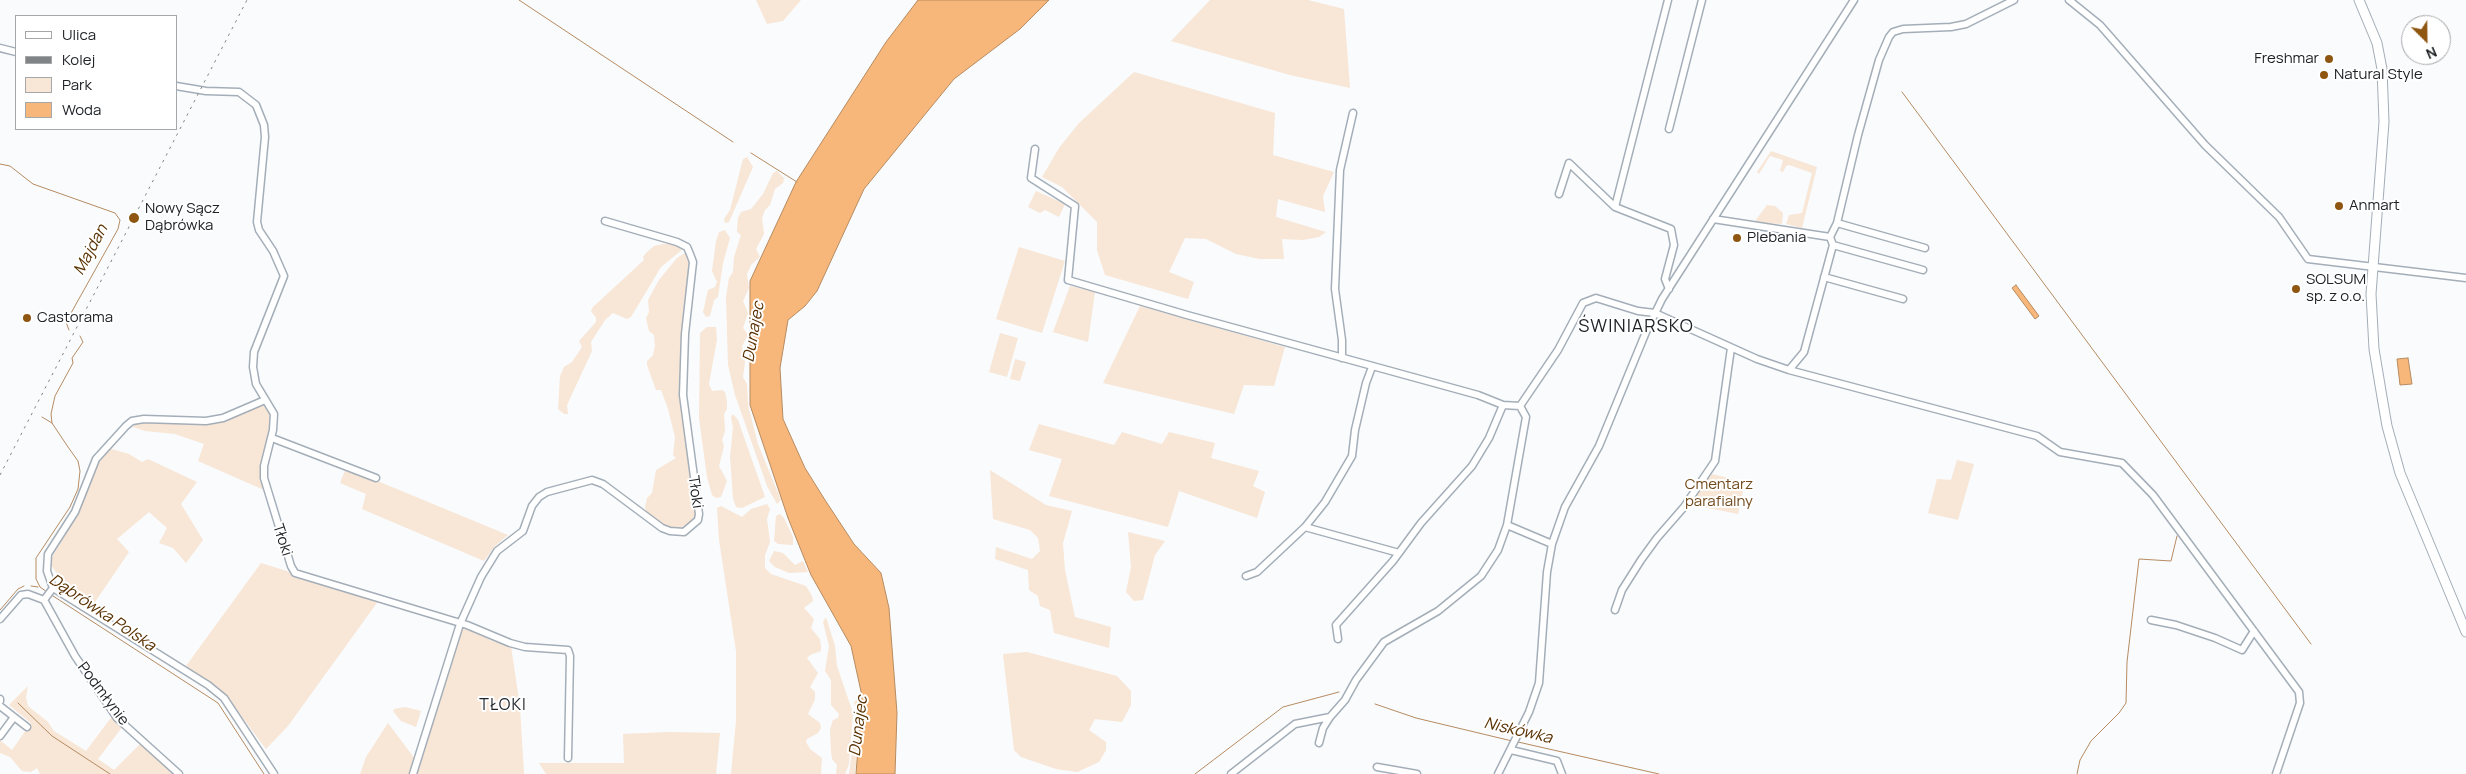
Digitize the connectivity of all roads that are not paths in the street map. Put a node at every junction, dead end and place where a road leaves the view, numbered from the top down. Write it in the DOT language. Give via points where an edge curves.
graph roads {
  1 [pos="1668,0"];
  2 [pos="1702,0"];
  3 [pos="1854,0"];
  4 [pos="2014,0"];
  5 [pos="2069,0"];
  6 [pos="2359,0"];
  7 [pos="0,48"];
  8 [pos="15,52"];
  9 [pos="178,86"];
  10 [pos="1353,113"];
  11 [pos="1669,129"];
  12 [pos="1035,149"];
  13 [pos="1559,194"];
  14 [pos="1615,207"];
  15 [pos="1713,218"];
  16 [pos="605,221"];
  17 [pos="1837,223"];
  18 [pos="1830,237"];
  19 [pos="1833,244"];
  20 [pos="1925,248"];
  21 [pos="2373,267"];
  22 [pos="1924,270"];
  23 [pos="1824,277"];
  24 [pos="2466,278"];
  25 [pos="1669,288"];
  26 [pos="1903,298"];
  27 [pos="1655,313"];
  28 [pos="1731,348"];
  29 [pos="1342,358"];
  30 [pos="1372,367"];
  31 [pos="1789,370"];
  32 [pos="265,400"];
  33 [pos="1503,404"];
  34 [pos="1520,406"];
  35 [pos="272,438"];
  36 [pos="376,478"];
  37 [pos="1507,525"];
  38 [pos="1305,526"];
  39 [pos="1552,544"];
  40 [pos="1399,553"];
  41 [pos="1246,576"];
  42 [pos="52,589"];
  43 [pos="45,599"];
  44 [pos="1615,610"];
  45 [pos="0,619"];
  46 [pos="2151,620"];
  47 [pos="460,624"];
  48 [pos="2254,631"];
  49 [pos="2466,632"];
  50 [pos="1338,639"];
  51 [pos="0,706"];
  52 [pos="14,717"];
  53 [pos="1330,717"];
  54 [pos="27,727"];
  55 [pos="0,736"];
  56 [pos="1319,743"];
  57 [pos="1511,748"];
  58 [pos="568,758"];
  59 [pos="1377,767"];
  60 [pos="179,774"];
  61 [pos="274,774"];
  62 [pos="413,774"];
  63 [pos="1231,774"];
  64 [pos="1417,774"];
  65 [pos="1498,774"];
  66 [pos="1562,774"];
  67 [pos="2276,774"];
  1 -- 14 [label="street"];
  2 -- 11 [label="street"];
  3 -- 15 [label="street"];
  4 -- 17 [label="street" via="1966,24 1903,29 1889,37 1879,60 1858,135"];
  5 -- 21 [label="street" via="2100,25 2205,145 2279,217 2308,258"];
  6 -- 21 [label="main road" via="2377,43 2382,69 2384,114"];
  7 -- 8 [label="street"];
  9 -- 32 [label="street, Tłoki" via="206,92 239,92 256,105 264,125 258,227 284,276 253,360 256,384"];
  10 -- 29 [label="street" via="1340,170 1335,289"];
  12 -- 29 [label="street" via="1031,178 1075,206 1068,280"];
  13 -- 14 [label="street" via="1569,163"];
  14 -- 25 [label="street" via="1671,229 1674,245 1666,279"];
  15 -- 18 [label="street"];
  15 -- 25 [label="street"];
  16 -- 47 [label="street, Tłoki" via="677,242 687,247 690,254 692,270 683,395 698,520 684,532 662,528 604,484 592,480 547,492 532,506 523,532 492,558"];
  17 -- 18 [label="street"];
  17 -- 20 [label="street"];
  18 -- 19 [label="street"];
  19 -- 22 [label="street"];
  19 -- 23 [label="street"];
  21 -- 24 [label="street"];
  21 -- 49 [label="main road" via="2374,349 2387,426 2413,508"];
  23 -- 26 [label="street"];
  23 -- 31 [label="street" via="1804,352"];
  25 -- 27 [label="street"];
  27 -- 28 [label="street"];
  27 -- 34 [label="street" via="1596,298 1583,303 1558,350"];
  27 -- 39 [label="street" via="1599,446 1565,507"];
  28 -- 31 [label="street"];
  28 -- 44 [label="street" via="1715,461 1684,508 1641,560 1622,590"];
  29 -- 30 [label="street"];
  30 -- 33 [label="street"];
  30 -- 38 [label="street" via="1355,430 1352,456 1325,502"];
  31 -- 48 [label="street" via="2037,436 2060,452 2122,464 2153,495"];
  32 -- 35 [label="street, Tłoki" via="274,414"];
  32 -- 42 [label="street" via="223,418 206,421 144,419 126,426 96,459 74,512 48,554 47,571"];
  33 -- 34 [label="street"];
  33 -- 40 [label="street" via="1472,466"];
  34 -- 37 [label="street" via="1526,417"];
  35 -- 36 [label="street"];
  35 -- 47 [label="street, Tłoki" via="264,466 267,492 295,573"];
  37 -- 39 [label="street"];
  37 -- 53 [label="street" via="1498,550 1481,576 1438,611 1384,642"];
  38 -- 40 [label="street"];
  38 -- 41 [label="street" via="1257,572"];
  39 -- 57 [label="street" via="1545,592 1540,678 1536,696"];
  40 -- 50 [label="street" via="1336,625"];
  42 -- 43 [label="street"];
  42 -- 61 [label="street" via="224,698"];
  43 -- 45 [label="street" via="21,595"];
  43 -- 60 [label="street, Podmłynie" via="75,656 117,718"];
  46 -- 48 [label="street" via="2176,625 2242,650"];
  47 -- 58 [label="street, Tłoki" via="510,643 568,650"];
  47 -- 62 [label="street, Tłoki"];
  48 -- 67 [label="street" via="2300,696"];
  51 -- 52 [label="street"];
  52 -- 54 [label="street"];
  52 -- 55 [label="street"];
  53 -- 56 [label="street"];
  53 -- 63 [label="street" via="1294,724"];
  57 -- 65 [label="street"];
  57 -- 66 [label="street" via="1557,761"];
  59 -- 64 [label="street"];
}
